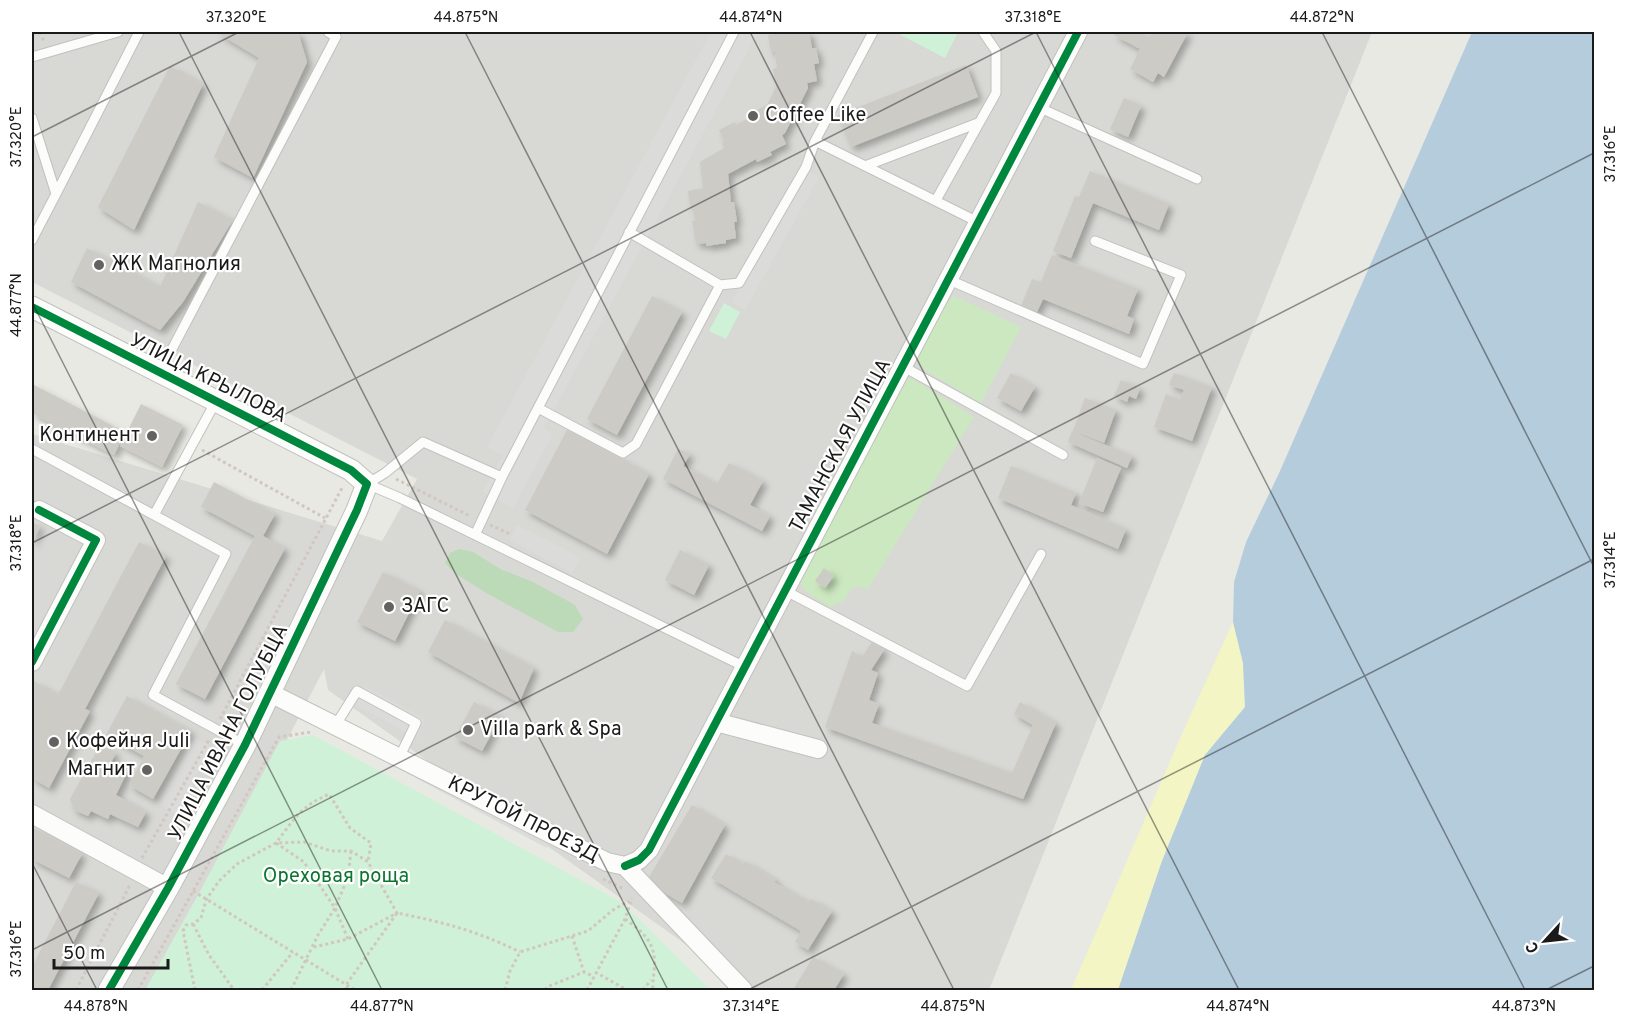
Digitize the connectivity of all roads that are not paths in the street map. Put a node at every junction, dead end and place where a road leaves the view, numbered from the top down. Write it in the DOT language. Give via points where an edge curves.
graph roads {
  1 [pos="118,32"];
  2 [pos="140,32"];
  3 [pos="328,32"];
  4 [pos="734,32"];
  5 [pos="873,32"];
  6 [pos="983,32"];
  7 [pos="1078,32"];
  8 [pos="32,57"];
  9 [pos="1038,107"];
  10 [pos="32,121"];
  11 [pos="978,123"];
  12 [pos="815,141"];
  13 [pos="865,166"];
  14 [pos="1197,179"];
  15 [pos="56,194"];
  16 [pos="936,200"];
  17 [pos="978,222"];
  18 [pos="629,232"];
  19 [pos="32,240"];
  20 [pos="1095,241"];
  21 [pos="947,279"];
  22 [pos="720,285"];
  23 [pos="32,308"];
  24 [pos="902,365"];
  25 [pos="160,372"];
  26 [pos="216,401"];
  27 [pos="538,408"];
  28 [pos="32,449"];
  29 [pos="1063,455"];
  30 [pos="502,477"];
  31 [pos="367,484"];
  32 [pos="35,509"];
  33 [pos="154,515"];
  34 [pos="475,535"];
  35 [pos="1041,554"];
  36 [pos="784,590"];
  37 [pos="32,662"];
  38 [pos="745,667"];
  39 [pos="270,693"];
  40 [pos="716,722"];
  41 [pos="335,726"];
  42 [pos="245,745"];
  43 [pos="818,749"];
  44 [pos="399,758"];
  45 [pos="32,814"];
  46 [pos="625,867"];
  47 [pos="168,888"];
  48 [pos="109,990"];
  49 [pos="743,990"];
  1 -- 8 [label="lane"];
  2 -- 15 [label="lane"];
  3 -- 25 [label="lane" via="336,37"];
  4 -- 18 [label="lane"];
  5 -- 12 [label="lane"];
  6 -- 11 [label="lane" via="996,51 996,93"];
  7 -- 9 [label="street, ТАМАНСКАЯ УЛИЦА"];
  9 -- 14 [label="lane"];
  9 -- 17 [label="street, ТАМАНСКАЯ УЛИЦА"];
  10 -- 15 [label="lane"];
  11 -- 13 [label="lane"];
  11 -- 16 [label="lane"];
  12 -- 13 [label="lane"];
  12 -- 22 [label="lane" via="806,167 739,283"];
  13 -- 16 [label="lane"];
  15 -- 19 [label="lane"];
  16 -- 17 [label="lane"];
  17 -- 21 [label="street, ТАМАНСКАЯ УЛИЦА"];
  18 -- 22 [label="lane"];
  18 -- 27 [label="lane"];
  20 -- 21 [label="lane" via="1181,275 1143,364"];
  21 -- 24 [label="street, ТАМАНСКАЯ УЛИЦА"];
  22 -- 27 [label="lane" via="636,444 623,453"];
  23 -- 25 [label="street, УЛИЦА КРЫЛОВА"];
  24 -- 29 [label="lane"];
  24 -- 36 [label="street, ТАМАНСКАЯ УЛИЦА"];
  25 -- 26 [label="street, УЛИЦА КРЫЛОВА"];
  26 -- 31 [label="street, УЛИЦА КРЫЛОВА" via="351,470"];
  26 -- 33 [label="lane"];
  27 -- 30 [label="lane"];
  28 -- 33 [label="lane"];
  30 -- 31 [label="lane" via="423,442"];
  30 -- 34 [label="lane"];
  31 -- 34 [label="lane"];
  31 -- 39 [label="street, УЛИЦА ИВАНА ГОЛУБЦА"];
  32 -- 37 [label="street" via="96,540"];
  33 -- 42 [label="lane" via="226,554 153,695"];
  34 -- 38 [label="lane"];
  35 -- 36 [label="lane" via="967,686"];
  36 -- 38 [label="street, ТАМАНСКАЯ УЛИЦА"];
  38 -- 40 [label="street, ТАМАНСКАЯ УЛИЦА"];
  39 -- 41 [label="street, КРУТОЙ ПРОЕЗД"];
  39 -- 42 [label="street, УЛИЦА ИВАНА ГОЛУБЦА"];
  40 -- 43 [label="street"];
  40 -- 46 [label="street, ТАМАНСКАЯ УЛИЦА" via="649,850"];
  41 -- 44 [label="street, КРУТОЙ ПРОЕЗД"];
  41 -- 44 [label="lane" via="357,691 416,723"];
  42 -- 47 [label="street, УЛИЦА ИВАНА ГОЛУБЦА"];
  44 -- 46 [label="street, КРУТОЙ ПРОЕЗД" via="607,862"];
  45 -- 47 [label="street" via="140,865"];
  46 -- 49 [label="street, КРУТОЙ ПРОЕЗД"];
  47 -- 48 [label="street, УЛИЦА ИВАНА ГОЛУБЦА"];
}
